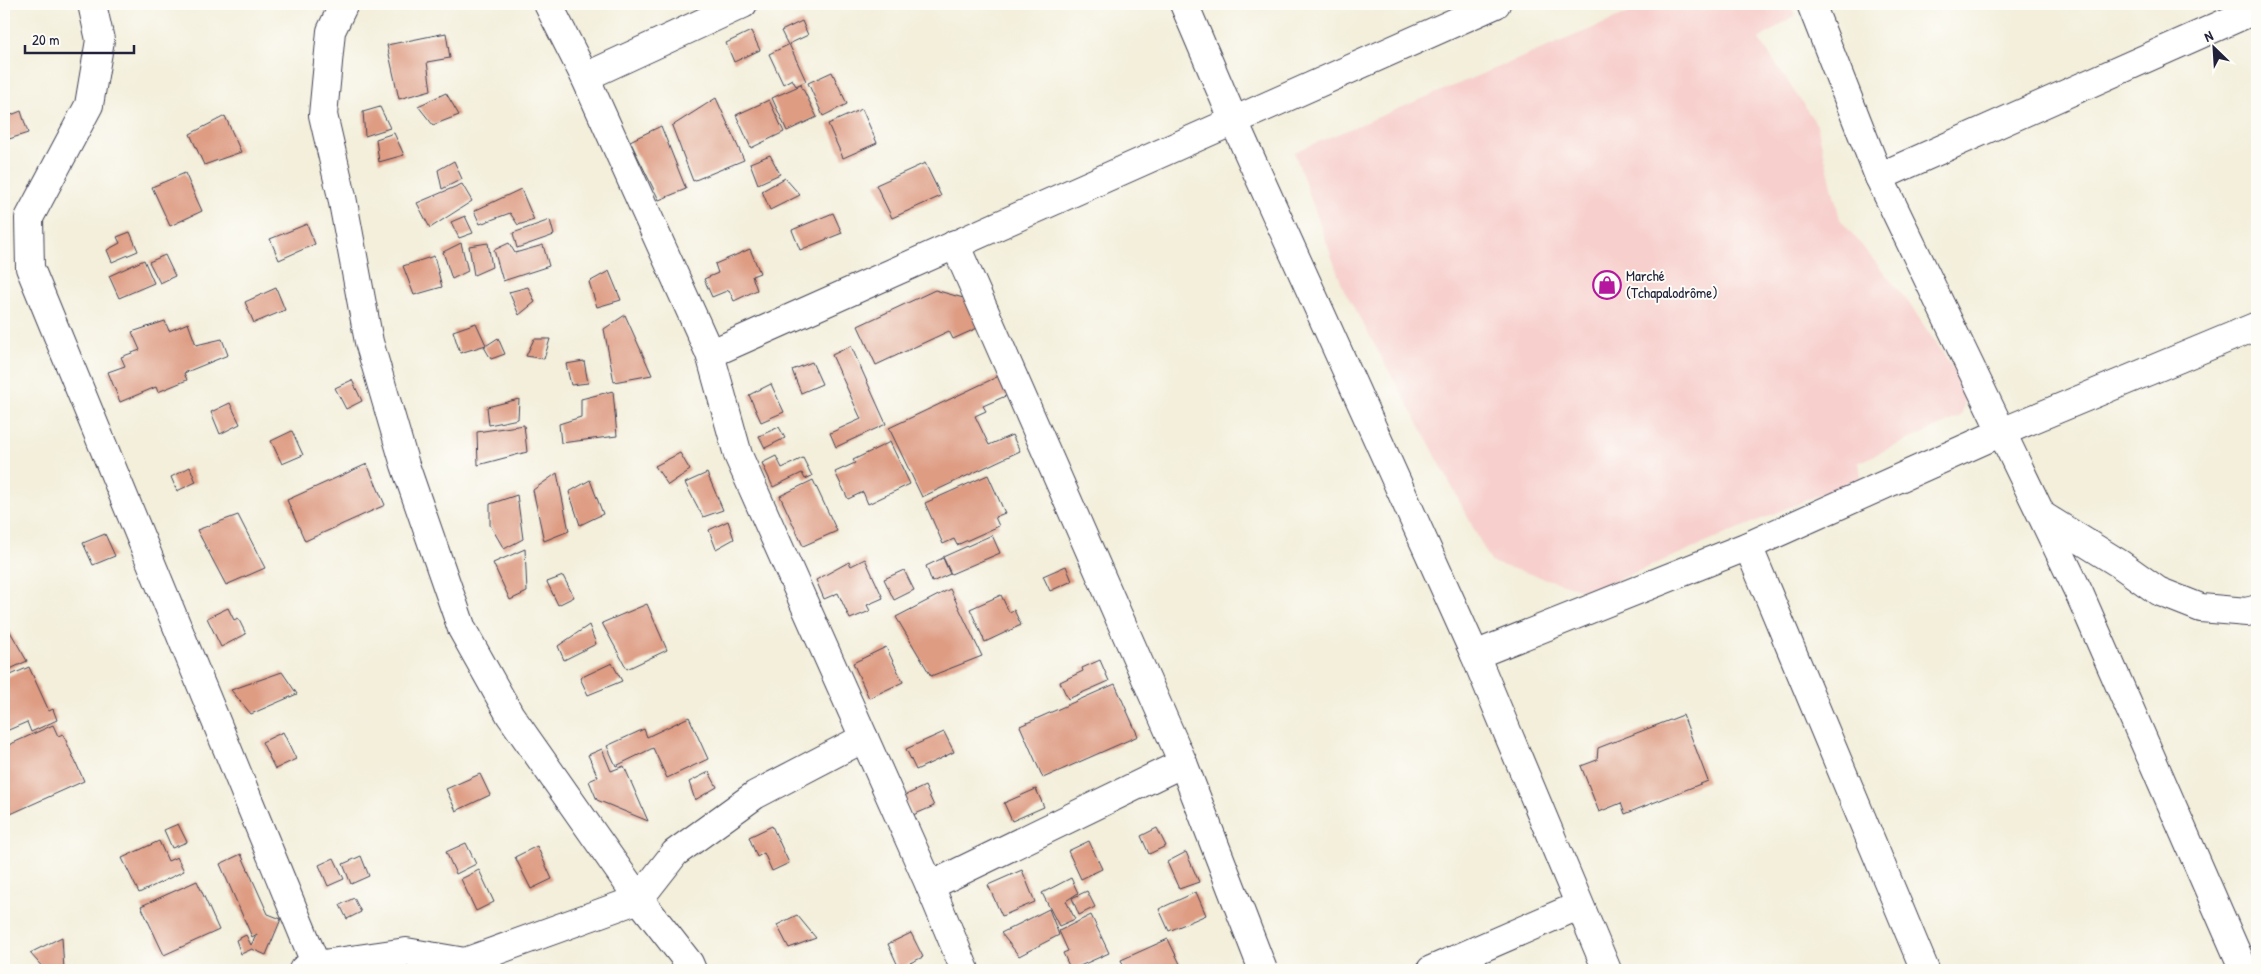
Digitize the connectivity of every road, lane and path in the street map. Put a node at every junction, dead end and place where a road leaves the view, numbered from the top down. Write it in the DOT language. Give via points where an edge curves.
graph roads {
  1 [pos="92,4"];
  2 [pos="344,4"];
  3 [pos="548,4"];
  4 [pos="743,4"];
  5 [pos="1184,4"];
  6 [pos="1496,4"];
  7 [pos="1810,4"];
  8 [pos="2257,9"];
  9 [pos="585,77"];
  10 [pos="1233,119"];
  11 [pos="1879,176"];
  12 [pos="955,244"];
  13 [pos="2257,326"];
  14 [pos="710,354"];
  15 [pos="2002,432"];
  16 [pos="2042,516"];
  17 [pos="1748,546"];
  18 [pos="2257,609"];
  19 [pos="1475,655"];
  20 [pos="864,738"];
  21 [pos="1183,763"];
  22 [pos="930,886"];
  23 [pos="639,899"];
  24 [pos="1578,906"];
  25 [pos="310,968"];
  26 [pos="692,970"];
  27 [pos="965,970"];
  28 [pos="1262,970"];
  29 [pos="1431,970"];
  30 [pos="1607,970"];
  31 [pos="1925,970"];
  32 [pos="2244,970"];
  1 -- 25 [label="street" via="100,40 88,104 29,218 30,268"];
  2 -- 23 [label="street" via="331,31 323,116 369,342 405,465 462,629 510,716"];
  3 -- 9 [label="street"];
  4 -- 9 [label="street"];
  5 -- 10 [label="street"];
  6 -- 10 [label="street"];
  7 -- 11 [label="street"];
  8 -- 11 [label="street"];
  9 -- 14 [label="street"];
  10 -- 12 [label="street"];
  10 -- 19 [label="street"];
  11 -- 15 [label="street"];
  12 -- 14 [label="street"];
  12 -- 21 [label="street"];
  13 -- 15 [label="street"];
  14 -- 20 [label="street" via="738,455"];
  15 -- 16 [label="street"];
  15 -- 17 [label="street"];
  16 -- 18 [label="street" via="2158,591 2202,608 2247,612"];
  16 -- 32 [label="street" via="2080,595"];
  17 -- 19 [label="street"];
  17 -- 31 [label="street"];
  19 -- 24 [label="street"];
  20 -- 22 [label="street"];
  20 -- 23 [label="street" via="755,795 675,853"];
  21 -- 22 [label="street"];
  21 -- 28 [label="street"];
  22 -- 27 [label="street"];
  23 -- 25 [label="street" via="465,962 406,952"];
  23 -- 26 [label="street"];
  24 -- 29 [label="street"];
  24 -- 30 [label="street"];
}
